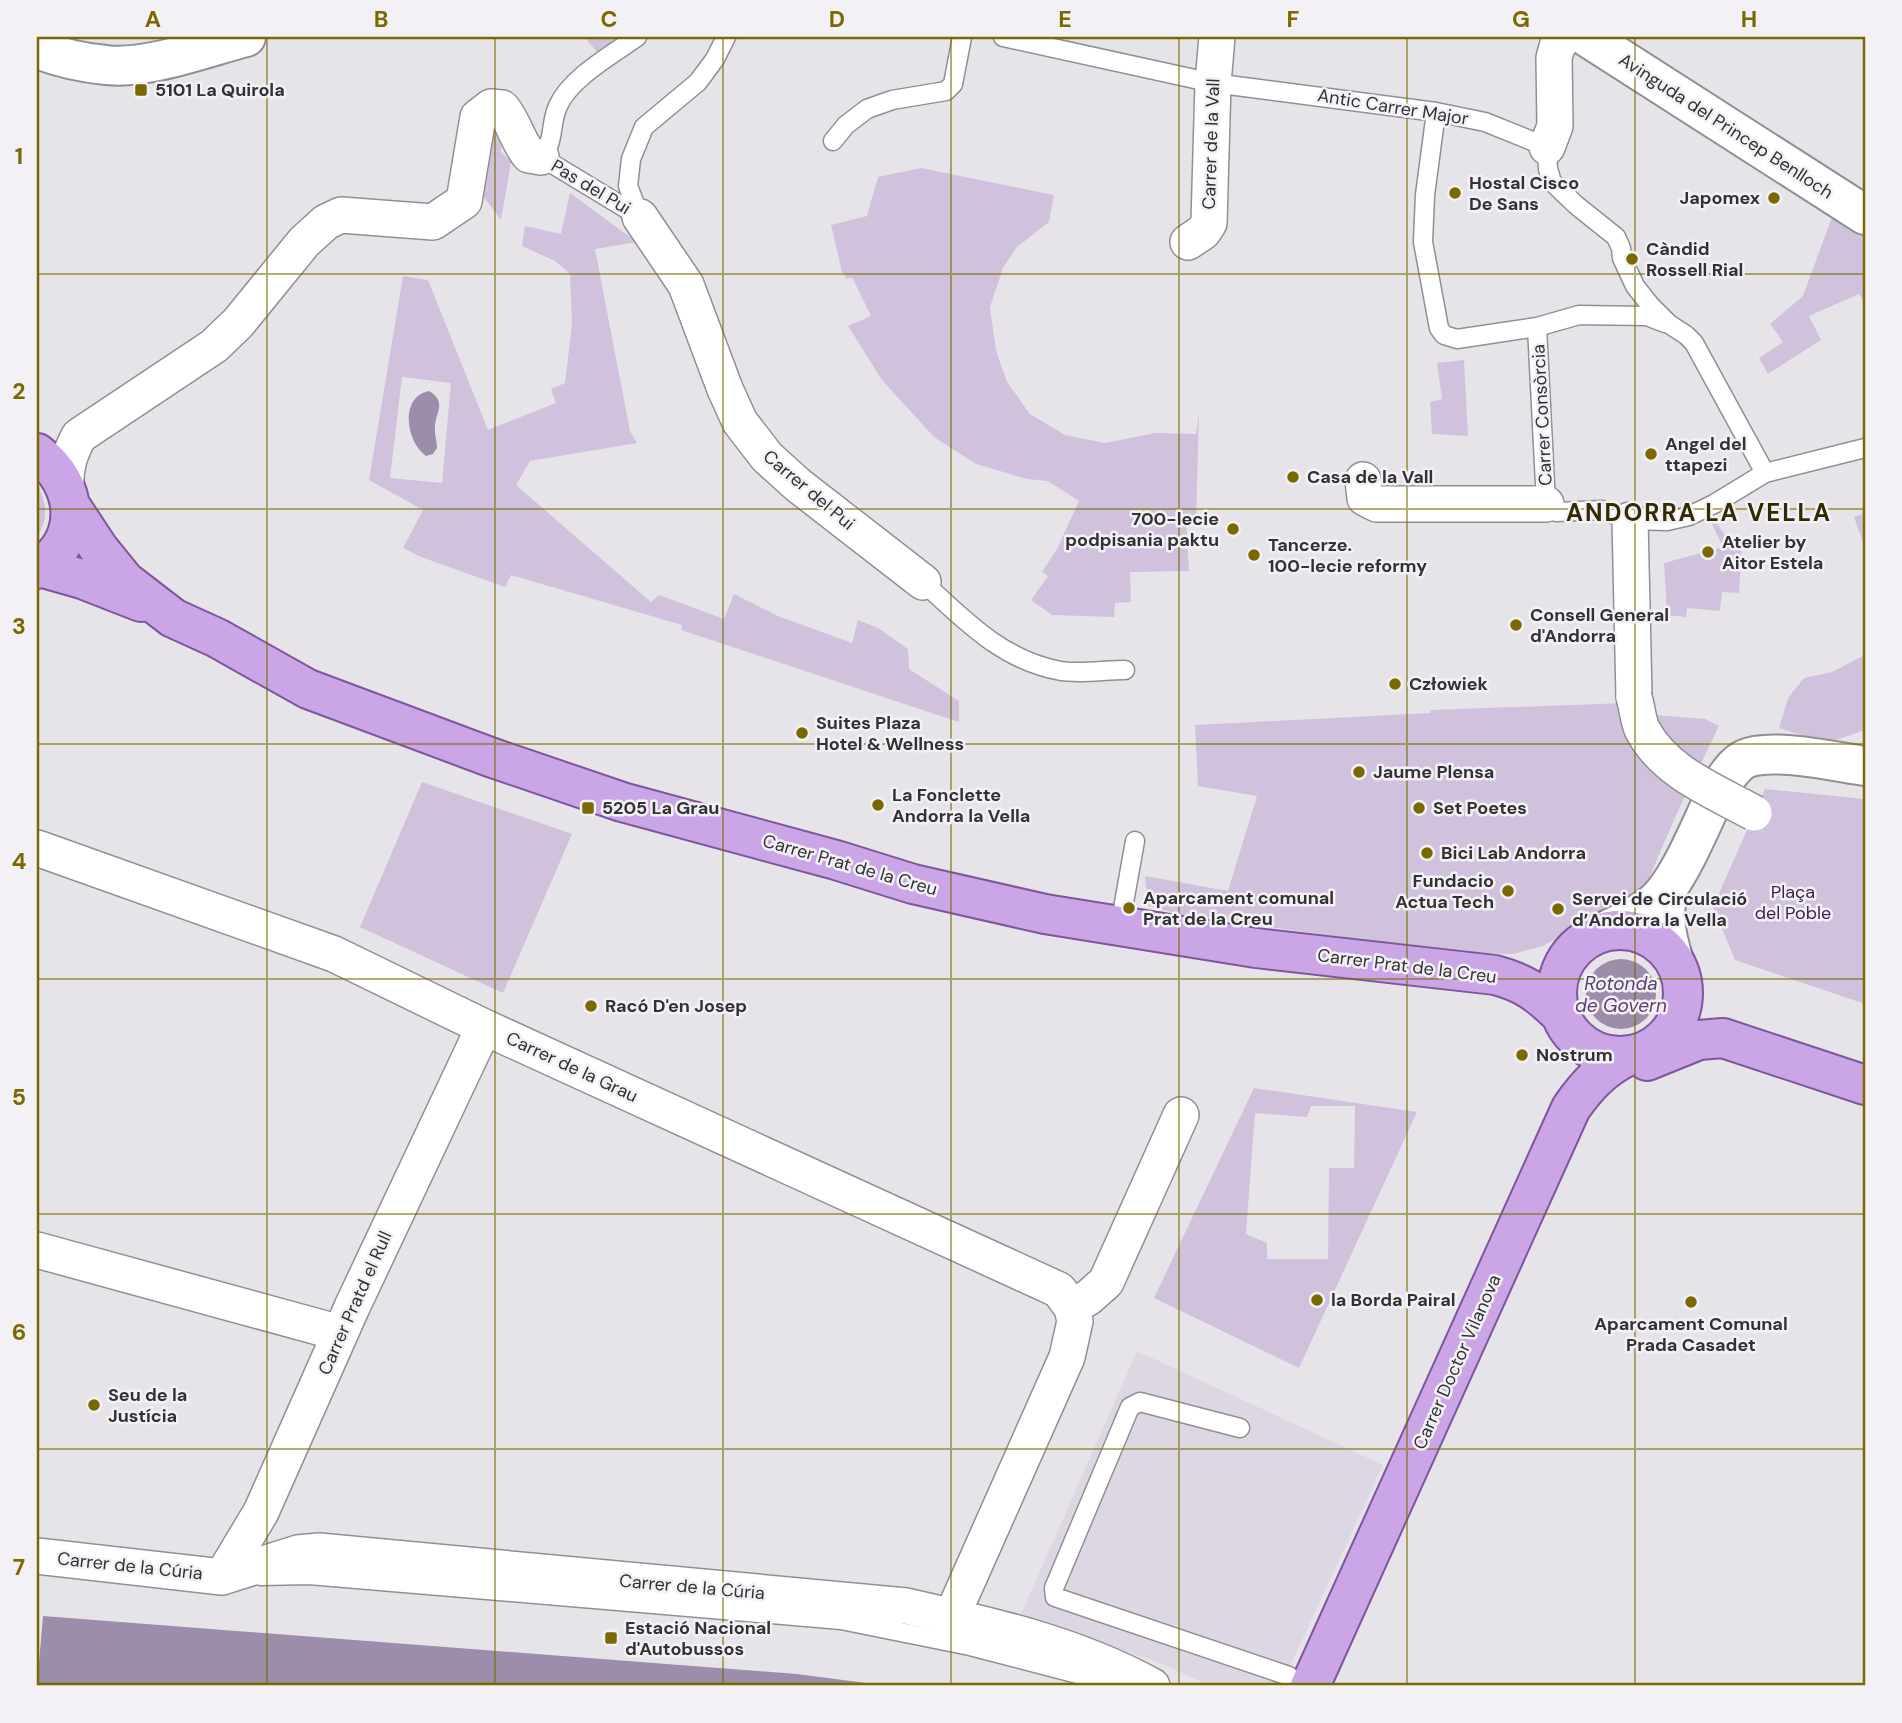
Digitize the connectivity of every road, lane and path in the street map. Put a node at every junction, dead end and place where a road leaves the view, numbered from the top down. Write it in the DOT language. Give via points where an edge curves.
graph roads {
  1 [pos="246,37"];
  2 [pos="637,37"];
  3 [pos="726,37"];
  4 [pos="962,37"];
  5 [pos="1003,37"];
  6 [pos="1217,37"];
  7 [pos="1564,37"];
  8 [pos="1587,37"];
  9 [pos="37,49"];
  10 [pos="1213,83"];
  11 [pos="1436,112"];
  12 [pos="833,141"];
  13 [pos="1547,147"];
  14 [pos="541,157"];
  15 [pos="1865,215"];
  16 [pos="640,217"];
  17 [pos="1188,242"];
  18 [pos="1669,324"];
  19 [pos="1537,327"];
  20 [pos="91,427"];
  21 [pos="37,445"];
  22 [pos="1865,448"];
  23 [pos="37,453"];
  24 [pos="1765,473"];
  25 [pos="1363,480"];
  26 [pos="68,496"];
  27 [pos="1546,504"];
  28 [pos="1630,520"];
  29 [pos="38,568"];
  30 [pos="923,582"];
  31 [pos="165,612"];
  32 [pos="1125,670"];
  33 [pos="1865,766"];
  34 [pos="1698,780"];
  35 [pos="1754,813"];
  36 [pos="1135,841"];
  37 [pos="37,848"];
  38 [pos="1668,888"];
  39 [pos="1119,925"];
  40 [pos="1591,939"];
  41 [pos="1678,969"];
  42 [pos="1495,975"];
  43 [pos="1565,1023"];
  44 [pos="484,1027"];
  45 [pos="1732,1027"];
  46 [pos="1644,1049"];
  47 [pos="1865,1069"];
  48 [pos="1865,1085"];
  49 [pos="1571,1108"];
  50 [pos="1181,1115"];
  51 [pos="37,1250"];
  52 [pos="1080,1303"];
  53 [pos="340,1333"];
  54 [pos="1240,1428"];
  55 [pos="37,1556"];
  56 [pos="222,1577"];
  57 [pos="952,1616"];
  58 [pos="1299,1681"];
  59 [pos="1122,1686"];
  60 [pos="1152,1686"];
  1 -- 9 [label="street" via="146,62 108,66"];
  2 -- 14 [label="lane" via="578,80 559,102 550,146"];
  3 -- 16 [label="lane, Carrer del Pui" via="698,82 644,127 631,159 628,186"];
  4 -- 12 [label="lane" via="953,84 946,92 891,100 867,109"];
  5 -- 10 [label="lane, Antic Carrer Major"];
  6 -- 10 [label="street, Carrer de la Vall"];
  7 -- 13 [label="street" via="1554,58 1555,126"];
  8 -- 15 [label="street, Avinguda del Princep Benlloch"];
  10 -- 11 [label="lane, Antic Carrer Major"];
  10 -- 17 [label="street, Carrer de la Vall" via="1209,223"];
  11 -- 13 [label="lane, Antic Carrer Major" via="1485,122"];
  11 -- 19 [label="lane" via="1423,242 1440,328 1444,335 1457,339"];
  13 -- 18 [label="lane" via="1552,182 1616,237 1635,286"];
  14 -- 16 [label="lane, Pas del Pui"];
  14 -- 20 [label="street" via="528,155 512,120 502,108 491,107 478,117 464,201 450,213 433,222 341,215 326,222 214,346"];
  16 -- 30 [label="street, Carrer del Pui" via="686,285 735,411 760,448 798,485"];
  18 -- 19 [label="lane" via="1647,316 1579,315"];
  18 -- 24 [label="lane" via="1694,343"];
  19 -- 27 [label="lane, Carrer Consòrcia"];
  20 -- 21 [label="street"];
  20 -- 26 [label="street" via="79,436 70,454 65,471"];
  22 -- 24 [label="lane"];
  23 -- 26 [label="main road" via="49,463"];
  24 -- 28 [label="lane" via="1689,516 1667,521"];
  25 -- 27 [label="street" via="1365,498 1377,504"];
  26 -- 29 [label="main road" via="70,521 62,544"];
  26 -- 31 [label="main road" via="99,549 125,581"];
  27 -- 28 [label="lane" via="1556,512 1602,510"];
  28 -- 34 [label="street, bridge" via="1634,697 1641,727 1659,754"];
  29 -- 31 [label="main road" via="82,579"];
  30 -- 32 [label="lane, Carrer del Pui" via="976,632 1025,662 1063,671"];
  31 -- 39 [label="main road, Carrer Prat de la Creu" via="307,689 622,802 913,884 1045,914"];
  33 -- 34 [label="street" via="1767,753"];
  34 -- 35 [label="street, bridge"];
  34 -- 38 [label="street"];
  36 -- 39 [label="lane"];
  37 -- 44 [label="street, Carrer de la Grau" via="334,954"];
  38 -- 40 [label="street" via="1632,919"];
  38 -- 41 [label="street" via="1666,933"];
  39 -- 42 [label="main road, Carrer Prat de la Creu" via="1256,948"];
  40 -- 41 [label="main road" via="1626,930 1648,936 1666,949"];
  40 -- 42 [label="main road" via="1548,963"];
  40 -- 43 [label="main road" via="1564,964 1557,986"];
  41 -- 45 [label="main road" via="1696,1000"];
  41 -- 46 [label="main road" via="1683,1007 1676,1024"];
  42 -- 43 [label="main road, Carrer Prat de la Creu" via="1537,993"];
  43 -- 46 [label="main road" via="1598,1053 1612,1056"];
  43 -- 49 [label="main road" via="1576,1059"];
  44 -- 52 [label="street, Carrer de la Grau"];
  44 -- 53 [label="street, Carrer Pratd el Rull"];
  45 -- 46 [label="main road" via="1685,1032"];
  45 -- 47 [label="main road"];
  46 -- 49 [label="main road, Carrer Doctor Vilanova" via="1608,1066"];
  48 -- 49 [label="main road" via="1723,1038 1699,1040 1643,1062"];
  49 -- 58 [label="main road, Carrer Doctor Vilanova"];
  50 -- 52 [label="street" via="1106,1282"];
  51 -- 53 [label="street"];
  52 -- 57 [label="street" via="1067,1357"];
  53 -- 56 [label="street, Carrer Pratd el Rull" via="261,1512"];
  54 -- 58 [label="lane" via="1140,1402 1129,1407 1054,1588 1055,1597"];
  55 -- 56 [label="street, Carrer de la Cúria"];
  56 -- 57 [label="street, Carrer de la Cúria" via="298,1553 319,1551 906,1606"];
  56 -- 59 [label="lane, Carrer de la Cúria" via="309,1575 841,1620 970,1646"];
  57 -- 60 [label="street, Carrer de la Cúria" via="1050,1642"];
}
